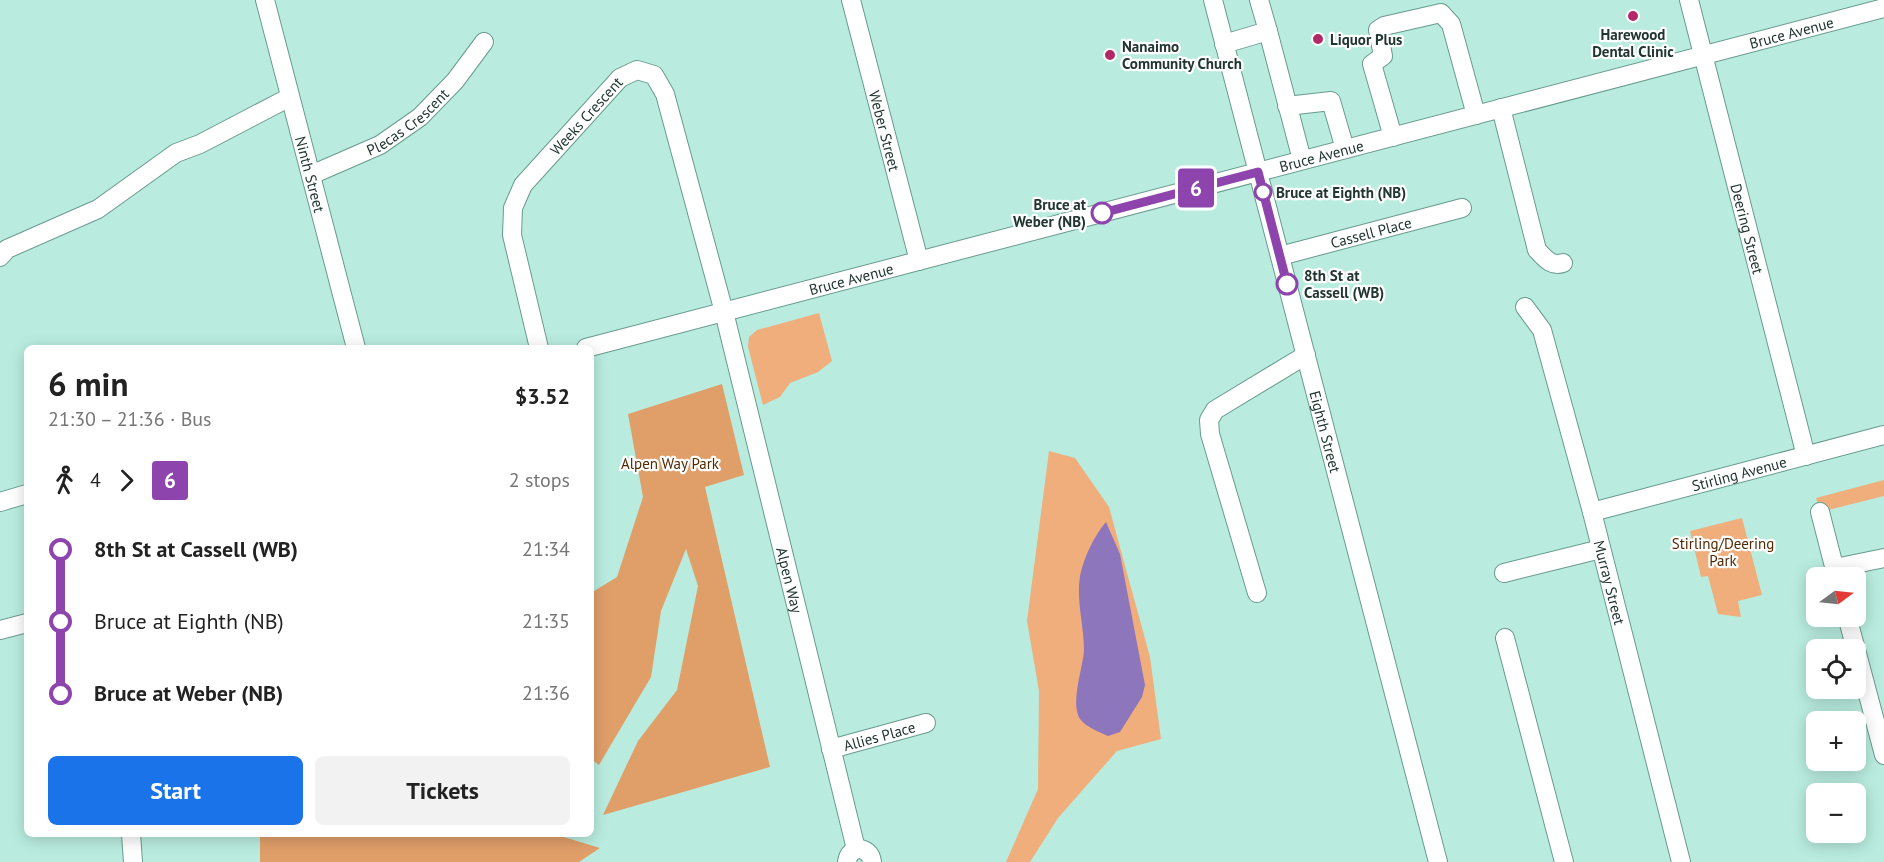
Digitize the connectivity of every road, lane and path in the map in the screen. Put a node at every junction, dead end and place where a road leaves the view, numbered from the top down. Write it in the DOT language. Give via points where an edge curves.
graph roads {
  1 [pos="265,0"];
  2 [pos="851,0"];
  3 [pos="1213,0"];
  4 [pos="1259,0"];
  5 [pos="1445,0"];
  6 [pos="1689,0"];
  7 [pos="1884,8"];
  8 [pos="1451,24"];
  9 [pos="1268,31"];
  10 [pos="484,42"];
  11 [pos="1224,44"];
  12 [pos="1703,55"];
  13 [pos="290,97"];
  14 [pos="1287,106"];
  15 [pos="1501,108"];
  16 [pos="1476,115"];
  17 [pos="1393,136"];
  18 [pos="1345,149"];
  19 [pos="1302,160"];
  20 [pos="1258,172"];
  21 [pos="311,175"];
  22 [pos="1462,208"];
  23 [pos="1280,256"];
  24 [pos="0,257"];
  25 [pos="919,261"];
  26 [pos="1563,263"];
  27 [pos="1526,307"];
  28 [pos="723,312"];
  29 [pos="355,345"];
  30 [pos="538,345"];
  31 [pos="594,346"];
  32 [pos="1306,355"];
  33 [pos="1884,435"];
  34 [pos="1806,456"];
  35 [pos="24,495"];
  36 [pos="0,502"];
  37 [pos="1592,512"];
  38 [pos="1820,512"];
  39 [pos="1601,549"];
  40 [pos="1884,558"];
  41 [pos="1834,567"];
  42 [pos="1855,567"];
  43 [pos="1504,573"];
  44 [pos="1257,593"];
  45 [pos="24,624"];
  46 [pos="1850,627"];
  47 [pos="0,630"];
  48 [pos="1505,638"];
  49 [pos="926,723"];
  50 [pos="831,749"];
  51 [pos="1884,755"];
  52 [pos="131,837"];
  53 [pos="851,856"];
  54 [pos="133,862"];
  55 [pos="872,862"];
  56 [pos="1438,862"];
  57 [pos="1564,862"];
  58 [pos="1682,862"];
  1 -- 13 [label="street, Ninth Street"];
  2 -- 25 [label="street, Weber Street"];
  3 -- 11 [label="street, Eighth Street"];
  4 -- 9 [label="street"];
  5 -- 8 [label="street"];
  6 -- 12 [label="street, Deering Street"];
  7 -- 12 [label="street, Bruce Avenue"];
  8 -- 16 [label="street"];
  8 -- 17 [label="street" via="1440,13 1378,30 1383,56 1372,64"];
  9 -- 11 [label="street"];
  9 -- 14 [label="street"];
  10 -- 21 [label="street, Plecas Crescent" via="455,81 420,117 380,145"];
  11 -- 20 [label="street, Eighth Street"];
  12 -- 15 [label="street, Bruce Avenue"];
  12 -- 34 [label="street, Deering Street"];
  13 -- 21 [label="street, Ninth Street"];
  13 -- 24 [label="street" via="176,153 98,209 7,249"];
  14 -- 18 [label="street" via="1331,101"];
  14 -- 19 [label="street"];
  15 -- 16 [label="street, Bruce Avenue"];
  15 -- 26 [label="street" via="1537,250 1549,262"];
  16 -- 17 [label="street, Bruce Avenue"];
  17 -- 18 [label="street, Bruce Avenue"];
  18 -- 19 [label="street, Bruce Avenue"];
  19 -- 20 [label="street, Bruce Avenue"];
  20 -- 23 [label="street, Eighth Street"];
  20 -- 25 [label="street, Bruce Avenue"];
  21 -- 29 [label="street, Ninth Street"];
  22 -- 23 [label="street, Cassell Place"];
  23 -- 32 [label="street, Eighth Street"];
  25 -- 28 [label="street, Bruce Avenue"];
  27 -- 37 [label="street, Murray Street" via="1542,330"];
  28 -- 30 [label="street, Weeks Crescent" via="665,94 654,75 637,70 620,78 523,185 513,207 512,235"];
  28 -- 31 [label="street, Bruce Avenue"];
  28 -- 50 [label="street, Alpen Way"];
  32 -- 44 [label="street" via="1215,410 1209,420"];
  32 -- 56 [label="street, Eighth Street"];
  33 -- 34 [label="street, Stirling Avenue"];
  34 -- 37 [label="street, Stirling Avenue"];
  35 -- 36 [label="street"];
  37 -- 39 [label="street, Murray Street"];
  38 -- 41 [label="street"];
  39 -- 43 [label="street"];
  39 -- 58 [label="street, Murray Street"];
  40 -- 42 [label="street"];
  45 -- 47 [label="street"];
  46 -- 51 [label="street"];
  48 -- 57 [label="street"];
  49 -- 50 [label="street, Allies Place"];
  50 -- 53 [label="street, Alpen Way"];
  52 -- 54 [label="street"];
  53 -- 55 [label="street" via="864,849"];
}
